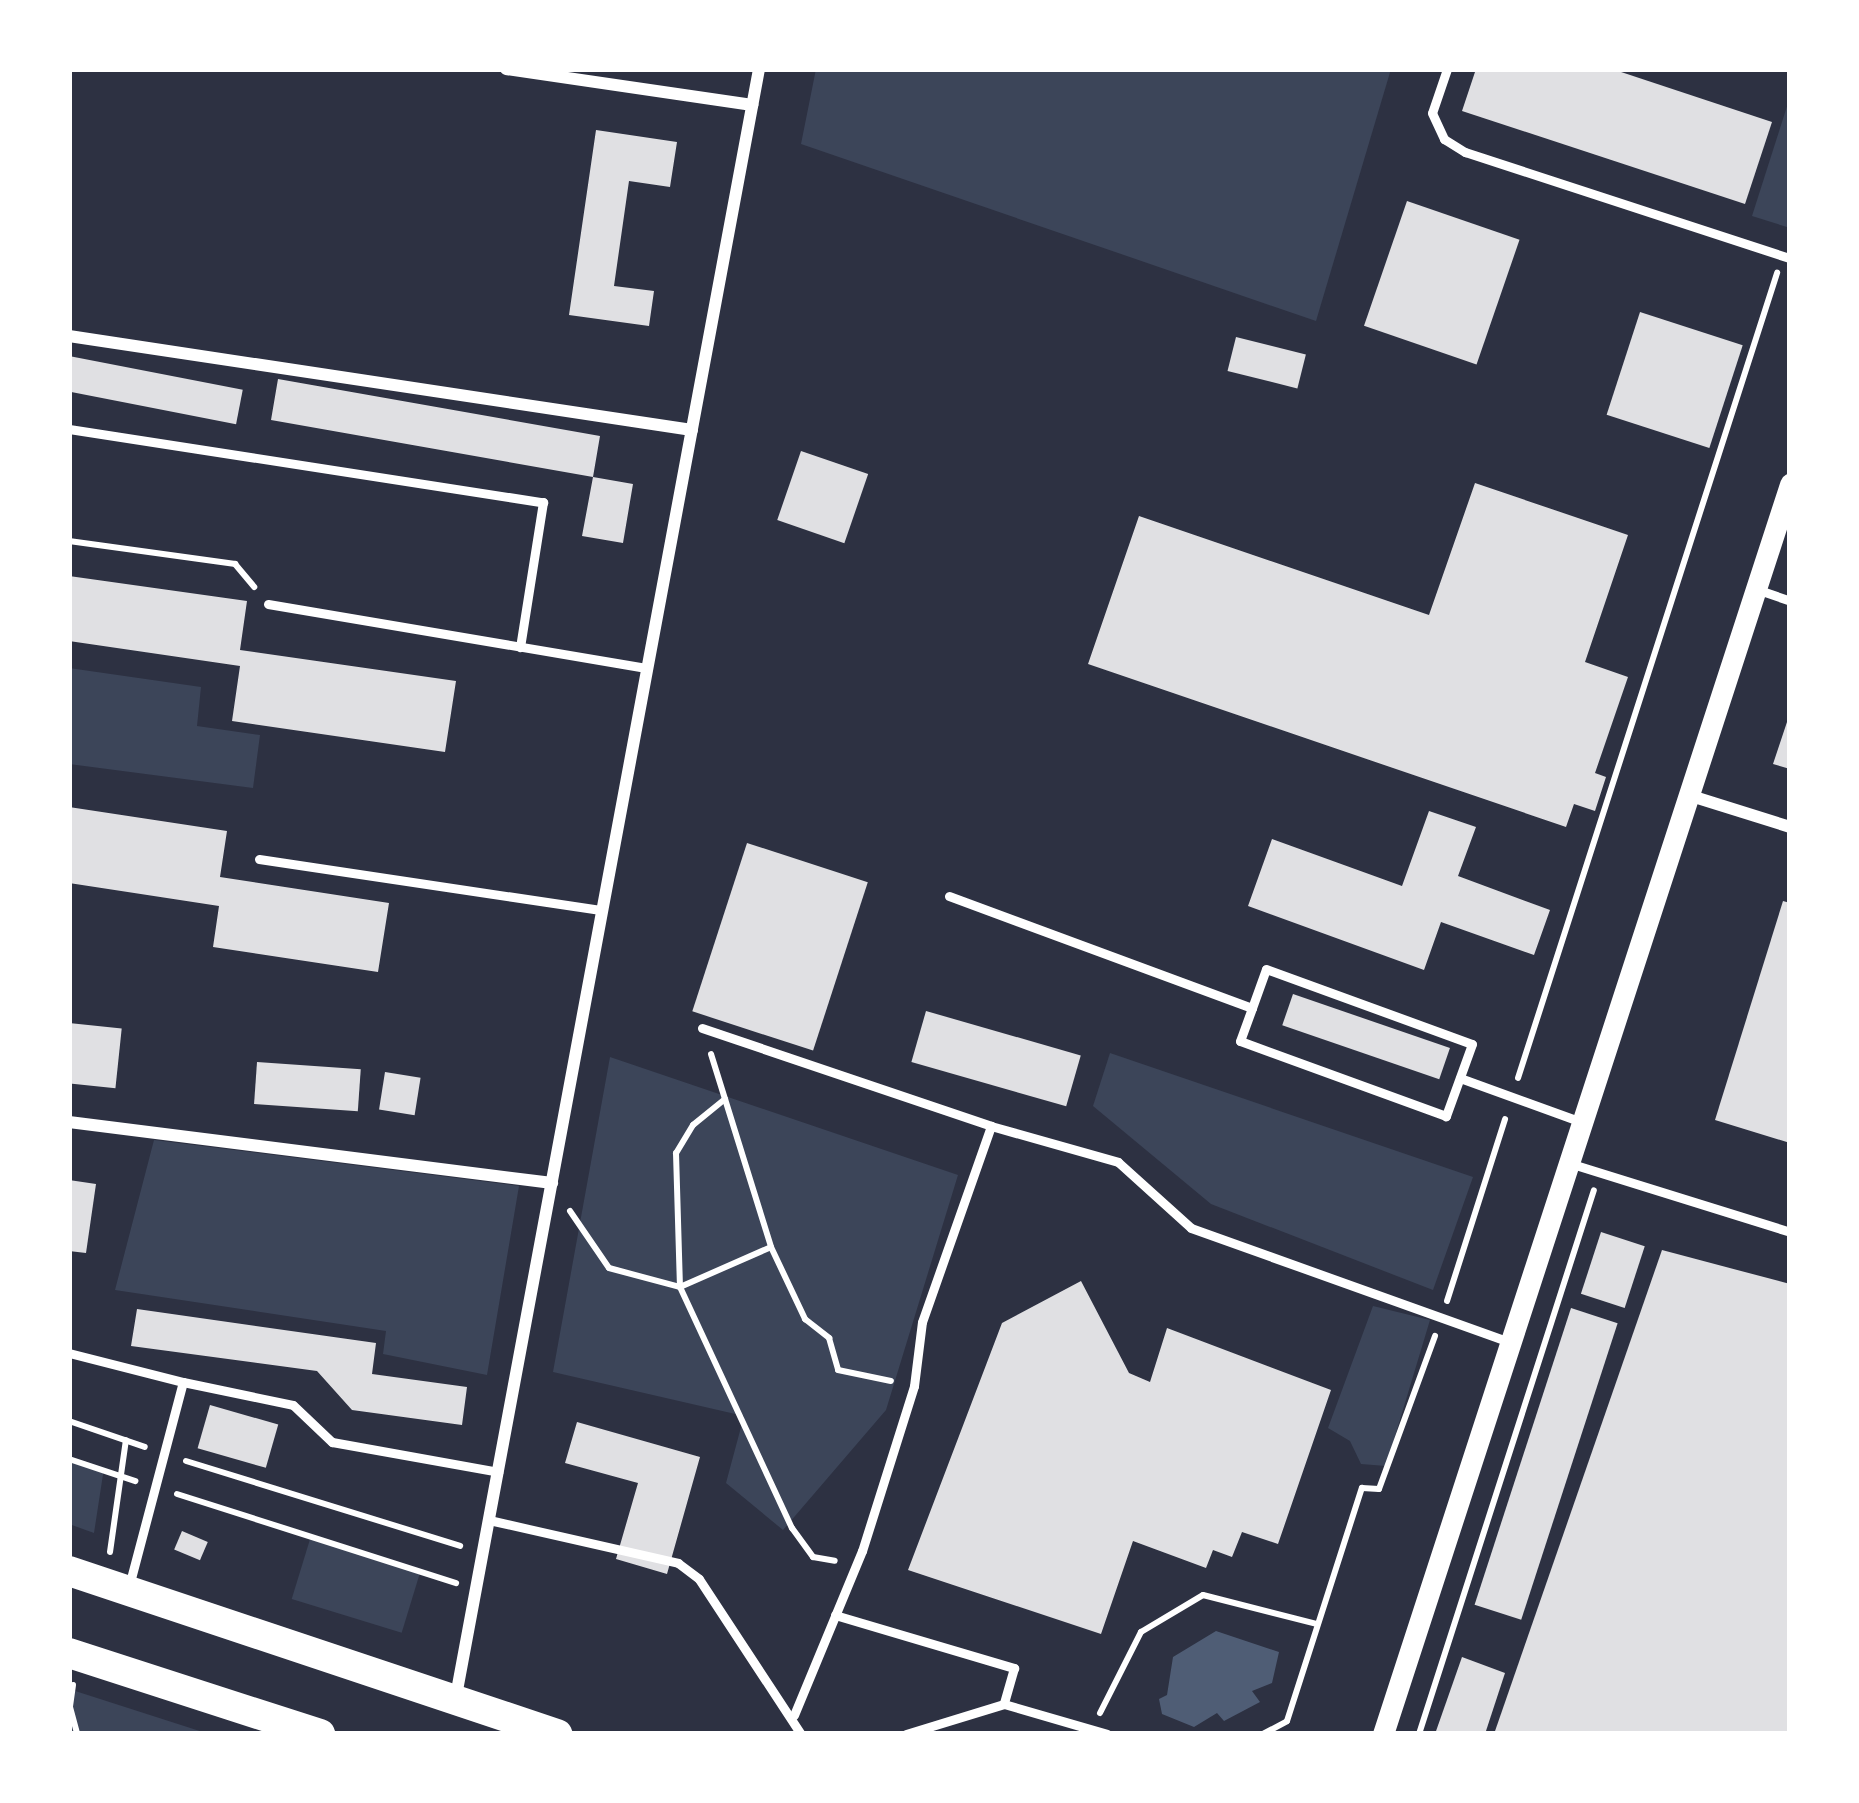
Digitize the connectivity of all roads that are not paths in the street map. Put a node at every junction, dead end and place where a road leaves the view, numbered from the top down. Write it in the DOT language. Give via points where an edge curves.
graph roads {
  1 [pos="506,69"];
  2 [pos="759,69"];
  3 [pos="1447,69"];
  4 [pos="752,105"];
  5 [pos="1786,256"];
  6 [pos="69,336"];
  7 [pos="69,429"];
  8 [pos="692,430"];
  9 [pos="1790,484"];
  10 [pos="1756,589"];
  11 [pos="1790,601"];
  12 [pos="268,604"];
  13 [pos="520,647"];
  14 [pos="647,668"];
  15 [pos="1688,795"];
  16 [pos="1790,827"];
  17 [pos="259,859"];
  18 [pos="949,896"];
  19 [pos="602,910"];
  20 [pos="1252,1008"];
  21 [pos="702,1028"];
  22 [pos="1460,1078"];
  23 [pos="69,1122"];
  24 [pos="1582,1123"];
  25 [pos="991,1126"];
  26 [pos="1569,1163"];
  27 [pos="552,1184"];
  28 [pos="1790,1232"];
  29 [pos="1510,1342"];
  30 [pos="69,1353"];
  31 [pos="183,1382"];
  32 [pos="498,1472"];
  33 [pos="489,1520"];
  34 [pos="69,1571"];
  35 [pos="128,1592"];
  36 [pos="835,1615"];
  37 [pos="69,1653"];
  38 [pos="455,1700"];
  39 [pos="1004,1704"];
  40 [pos="794,1715"];
  41 [pos="1104,1733"];
  42 [pos="320,1734"];
  43 [pos="557,1734"];
  44 [pos="801,1734"];
  45 [pos="906,1734"];
  46 [pos="1383,1734"];
  1 -- 4 [label="street"];
  2 -- 4 [label="street"];
  3 -- 5 [label="lane" via="1432,113 1444,139 1465,152"];
  4 -- 8 [label="street"];
  6 -- 8 [label="street"];
  7 -- 13 [label="lane" via="543,502"];
  8 -- 14 [label="street"];
  9 -- 10 [label="street"];
  10 -- 11 [label="lane"];
  10 -- 15 [label="street"];
  12 -- 13 [label="lane"];
  13 -- 14 [label="lane"];
  14 -- 19 [label="street"];
  15 -- 16 [label="street"];
  15 -- 24 [label="street"];
  17 -- 19 [label="lane"];
  18 -- 20 [label="lane"];
  19 -- 27 [label="street"];
  20 -- 22 [label="lane" via="1240,1041 1446,1116"];
  20 -- 22 [label="lane" via="1266,969 1472,1044"];
  21 -- 25 [label="lane"];
  22 -- 24 [label="lane"];
  23 -- 27 [label="street"];
  24 -- 26 [label="street"];
  25 -- 29 [label="lane" via="1118,1162 1191,1228"];
  25 -- 36 [label="lane" via="922,1322 914,1386"];
  26 -- 28 [label="lane"];
  26 -- 29 [label="street"];
  27 -- 32 [label="street"];
  29 -- 46 [label="street"];
  30 -- 31 [label="lane"];
  31 -- 32 [label="lane" via="293,1405 332,1442"];
  31 -- 35 [label="lane"];
  32 -- 33 [label="street"];
  33 -- 38 [label="street"];
  33 -- 40 [label="lane" via="678,1563 698,1579"];
  34 -- 35 [label="main road"];
  35 -- 38 [label="main road"];
  36 -- 39 [label="lane" via="1014,1668"];
  36 -- 40 [label="lane"];
  37 -- 42 [label="main road"];
  38 -- 43 [label="main road"];
  39 -- 41 [label="lane"];
  39 -- 45 [label="lane"];
  40 -- 44 [label="lane"];
}
